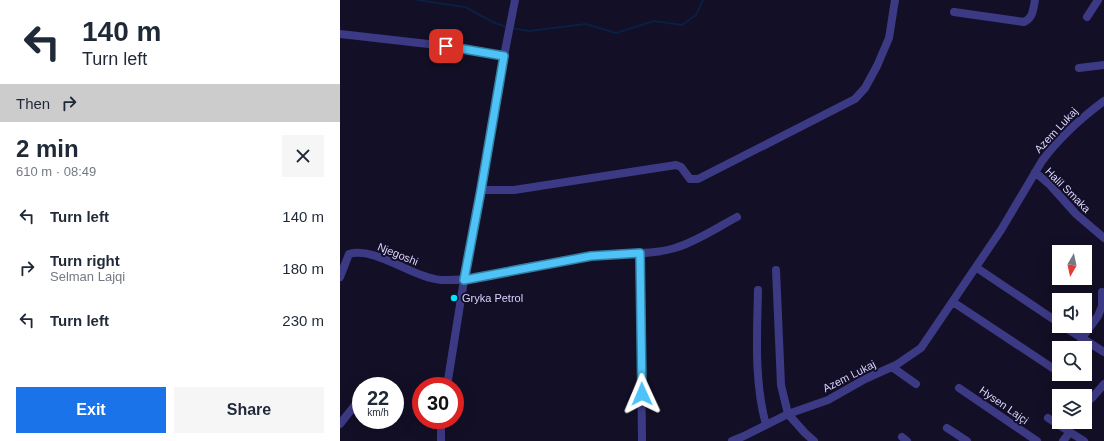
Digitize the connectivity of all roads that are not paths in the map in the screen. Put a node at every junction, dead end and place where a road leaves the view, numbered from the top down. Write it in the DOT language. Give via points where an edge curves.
graph roads {
  1 [pos="515,0"];
  2 [pos="895,0"];
  3 [pos="1035,0"];
  4 [pos="1098,0"];
  5 [pos="954,12"];
  6 [pos="1087,17"];
  7 [pos="340,34"];
  8 [pos="504,56"];
  9 [pos="1104,65"];
  10 [pos="1079,68"];
  11 [pos="1104,101"];
  12 [pos="1035,172"];
  13 [pos="481,190"];
  14 [pos="737,217"];
  15 [pos="1104,238"];
  16 [pos="640,253"];
  17 [pos="977,268"];
  18 [pos="776,270"];
  19 [pos="340,277"];
  20 [pos="464,280"];
  21 [pos="758,290"];
  22 [pos="1102,292"];
  23 [pos="953,302"];
  24 [pos="1052,318"];
  25 [pos="1073,333"];
  26 [pos="1081,339"];
  27 [pos="1104,352"];
  28 [pos="892,367"];
  29 [pos="1052,369"];
  30 [pos="448,377"];
  31 [pos="916,384"];
  32 [pos="1104,384"];
  33 [pos="959,388"];
  34 [pos="1092,398"];
  35 [pos="352,409"];
  36 [pos="788,414"];
  37 [pos="1048,418"];
  38 [pos="340,424"];
  39 [pos="766,425"];
  40 [pos="947,428"];
  41 [pos="441,429"];
  42 [pos="1070,432"];
  43 [pos="441,441"];
  44 [pos="642,441"];
  45 [pos="732,441"];
  46 [pos="814,441"];
  47 [pos="967,441"];
  48 [pos="1036,441"];
  49 [pos="1063,441"];
  50 [pos="1084,441"];
  1 -- 8 [label="street"];
  2 -- 13 [label="street" via="889,38 865,88 855,99 698,179 690,179 681,167 676,165 514,190"];
  3 -- 5 [label="street" via="1032,15 1024,22"];
  4 -- 6 [label="street"];
  7 -- 8 [label="street" via="446,46"];
  8 -- 13 [label="street"];
  9 -- 10 [label="street"];
  11 -- 12 [label="street, Azem Lukaj" via="1087,113 1049,151"];
  12 -- 15 [label="street, Halil Smaka" via="1076,214"];
  12 -- 17 [label="street, Azem Lukaj"];
  13 -- 20 [label="street"];
  14 -- 16 [label="street" via="686,244 663,251"];
  16 -- 20 [label="street" via="591,256"];
  16 -- 44 [label="street"];
  17 -- 23 [label="street, Azem Lukaj"];
  17 -- 24 [label="street"];
  18 -- 36 [label="street" via="781,385"];
  19 -- 20 [label="street, Njegoshi" via="349,254 360,252 426,278"];
  20 -- 30 [label="street"];
  21 -- 39 [label="street" via="757,349 761,407"];
  22 -- 26 [label="street" via="1102,306 1098,316"];
  23 -- 28 [label="street, Azem Lukaj" via="921,348"];
  23 -- 29 [label="street"];
  25 -- 26 [label="street"];
  26 -- 27 [label="street"];
  28 -- 31 [label="street"];
  28 -- 36 [label="street, Azem Lukaj" via="828,400"];
  32 -- 34 [label="street"];
  33 -- 48 [label="street, Hysen Lajçi"];
  35 -- 38 [label="street"];
  36 -- 39 [label="street, Azem Lukaj"];
  36 -- 46 [label="street"];
  37 -- 42 [label="street"];
  39 -- 45 [label="street, Azem Lukaj"];
  40 -- 47 [label="street"];
  41 -- 43 [label="street"];
  42 -- 49 [label="street"];
  42 -- 50 [label="street"];
}
